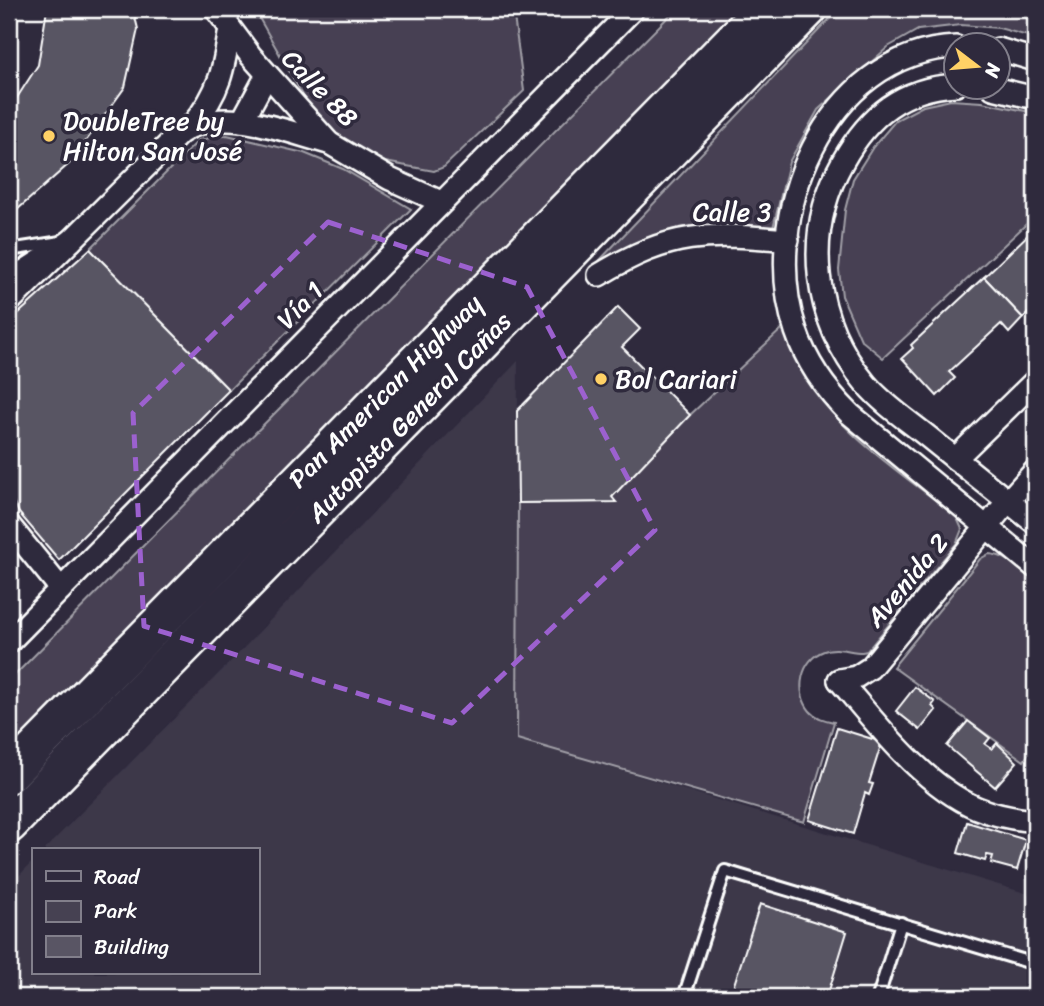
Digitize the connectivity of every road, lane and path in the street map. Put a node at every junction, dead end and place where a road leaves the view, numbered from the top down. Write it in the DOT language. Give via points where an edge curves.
graph roads {
  1 [pos="216,9"];
  2 [pos="633,9"];
  3 [pos="763,9"];
  4 [pos="809,13"];
  5 [pos="230,28"];
  6 [pos="942,50"];
  7 [pos="1012,53"];
  8 [pos="1035,60"];
  9 [pos="267,75"];
  10 [pos="942,87"];
  11 [pos="1012,93"];
  12 [pos="1035,98"];
  13 [pos="242,121"];
  14 [pos="193,124"];
  15 [pos="329,143"];
  16 [pos="441,202"];
  17 [pos="820,225"];
  18 [pos="789,231"];
  19 [pos="71,241"];
  20 [pos="9,250"];
  21 [pos="818,272"];
  22 [pos="786,273"];
  23 [pos="599,275"];
  24 [pos="9,281"];
  25 [pos="9,302"];
  26 [pos="1035,381"];
  27 [pos="955,459"];
  28 [pos="1035,471"];
  29 [pos="1008,501"];
  30 [pos="1035,523"];
  31 [pos="9,526"];
  32 [pos="986,528"];
  33 [pos="1035,567"];
  34 [pos="61,589"];
  35 [pos="9,642"];
  36 [pos="9,775"];
  37 [pos="1035,821"];
  38 [pos="9,828"];
  39 [pos="901,923"];
  40 [pos="1035,964"];
  41 [pos="684,997"];
  42 [pos="878,997"];
  1 -- 5 [label="street, Calle 88"];
  2 -- 16 [label="street, Vía 1"];
  3 -- 36 [label="highway, Pan American Highway"];
  4 -- 38 [label="highway, Autopista General Cañas"];
  5 -- 9 [label="street, Calle 88"];
  5 -- 14 [label="street" via="216,92"];
  6 -- 18 [label="street" via="912,55 880,69 840,105 811,148"];
  7 -- 8 [label="street"];
  9 -- 13 [label="street"];
  9 -- 15 [label="street, Calle 88"];
  10 -- 17 [label="street" via="895,101 865,127 835,176"];
  11 -- 12 [label="street"];
  13 -- 14 [label="street" via="215,119"];
  13 -- 15 [label="street"];
  14 -- 19 [label="street"];
  15 -- 16 [label="street, Calle 88"];
  16 -- 34 [label="street, Vía 1"];
  17 -- 18 [label="street, Calle 3"];
  17 -- 21 [label="street"];
  18 -- 22 [label="street"];
  18 -- 23 [label="street, Calle 3" via="685,238 645,251"];
  19 -- 20 [label="lane"];
  19 -- 24 [label="street"];
  19 -- 25 [label="street"];
  21 -- 22 [label="street"];
  21 -- 27 [label="street" via="825,309 851,365 868,387"];
  22 -- 32 [label="street" via="795,330 825,388"];
  26 -- 27 [label="street"];
  27 -- 29 [label="street"];
  28 -- 29 [label="street, Avenida 2"];
  29 -- 30 [label="street"];
  29 -- 32 [label="street, Avenida 2"];
  31 -- 34 [label="street"];
  32 -- 33 [label="street"];
  32 -- 37 [label="street, Avenida 2" via="870,668 839,680 902,750 945,789 990,813"];
  34 -- 35 [label="street, Vía 1"];
  39 -- 40 [label="lane"];
  39 -- 41 [label="lane" via="725,871"];
  39 -- 42 [label="lane"];
}
